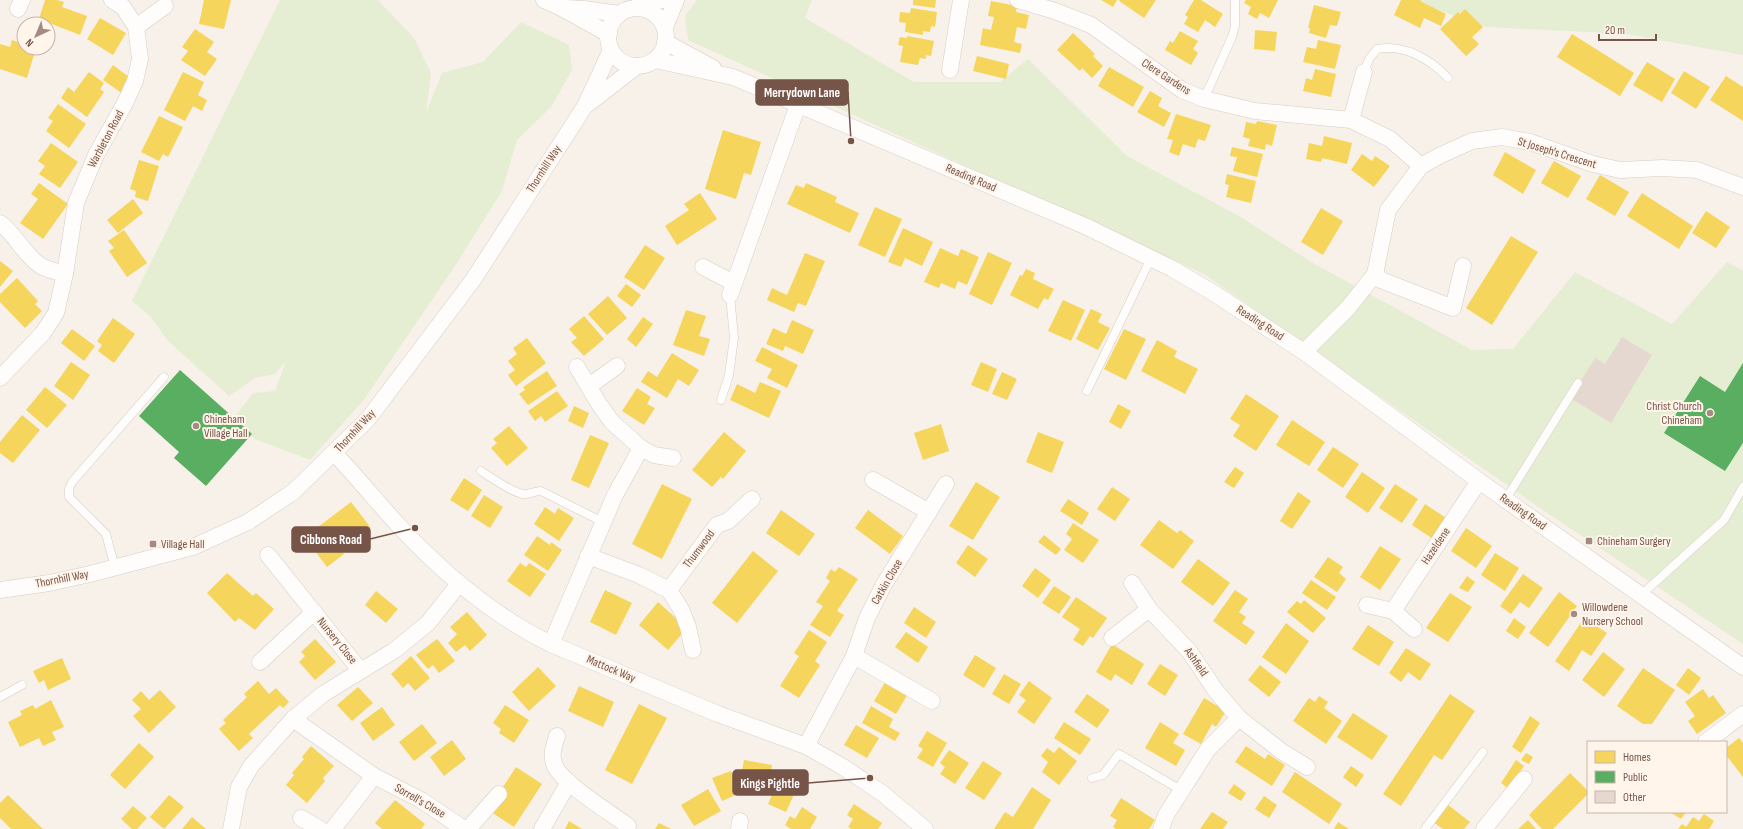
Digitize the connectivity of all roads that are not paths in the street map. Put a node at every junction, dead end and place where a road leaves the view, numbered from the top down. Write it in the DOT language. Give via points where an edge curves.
graph roads {
  1 [pos="112,0"];
  2 [pos="544,0"];
  3 [pos="662,0"];
  4 [pos="676,0"];
  5 [pos="961,0"];
  6 [pos="1018,0"];
  7 [pos="1235,0"];
  8 [pos="166,6"];
  9 [pos="565,8"];
  10 [pos="626,11"];
  11 [pos="136,27"];
  12 [pos="665,34"];
  13 [pos="610,42"];
  14 [pos="655,60"];
  15 [pos="637,66"];
  16 [pos="950,70"];
  17 [pos="1364,72"];
  18 [pos="723,74"];
  19 [pos="1448,78"];
  20 [pos="1204,98"];
  21 [pos="798,104"];
  22 [pos="585,106"];
  23 [pos="1351,120"];
  24 [pos="1421,166"];
  25 [pos="1743,187"];
  26 [pos="0,223"];
  27 [pos="1151,258"];
  28 [pos="1463,266"];
  29 [pos="703,267"];
  30 [pos="65,274"];
  31 [pos="1374,274"];
  32 [pos="732,289"];
  33 [pos="1304,352"];
  34 [pos="617,366"];
  35 [pos="577,367"];
  36 [pos="164,377"];
  37 [pos="0,378"];
  38 [pos="1578,383"];
  39 [pos="589,386"];
  40 [pos="1087,391"];
  41 [pos="721,400"];
  42 [pos="641,448"];
  43 [pos="334,453"];
  44 [pos="673,458"];
  45 [pos="482,471"];
  46 [pos="873,480"];
  47 [pos="1479,481"];
  48 [pos="946,484"];
  49 [pos="1743,487"];
  50 [pos="752,499"];
  51 [pos="1506,499"];
  52 [pos="930,512"];
  53 [pos="603,522"];
  54 [pos="268,555"];
  55 [pos="588,556"];
  56 [pos="115,568"];
  57 [pos="1132,583"];
  58 [pos="459,584"];
  59 [pos="0,590"];
  60 [pos="669,590"];
  61 [pos="1641,595"];
  62 [pos="1367,606"];
  63 [pos="1149,609"];
  64 [pos="1393,611"];
  65 [pos="314,612"];
  66 [pos="1414,629"];
  67 [pos="1112,638"];
  68 [pos="551,644"];
  69 [pos="693,650"];
  70 [pos="854,656"];
  71 [pos="260,662"];
  72 [pos="1743,667"];
  73 [pos="360,670"];
  74 [pos="22,685"];
  75 [pos="0,697"];
  76 [pos="932,701"];
  77 [pos="1743,714"];
  78 [pos="1239,718"];
  79 [pos="293,719"];
  80 [pos="557,736"];
  81 [pos="1707,741"];
  82 [pos="806,746"];
  83 [pos="1483,752"];
  84 [pos="1308,766"];
  85 [pos="374,776"];
  86 [pos="1092,778"];
  87 [pos="1524,780"];
  88 [pos="569,782"];
  89 [pos="1181,790"];
  90 [pos="499,794"];
  91 [pos="628,826"];
  92 [pos="920,827"];
  93 [pos="231,829"];
  94 [pos="333,829"];
  95 [pos="464,829"];
  96 [pos="468,829"];
  97 [pos="542,829"];
  98 [pos="1161,829"];
  99 [pos="1426,829"];
  100 [pos="1484,829"];
  1 -- 11 [label="street, Warbleton Road" via="123,7"];
  2 -- 9 [label="street"];
  3 -- 10 [label="street"];
  4 -- 12 [label="street"];
  5 -- 16 [label="street"];
  6 -- 20 [label="street, Clere Gardens" via="1091,25 1182,90"];
  7 -- 20 [label="lane" via="1235,26 1232,37"];
  8 -- 11 [label="street"];
  9 -- 10 [label="street"];
  9 -- 13 [label="street"];
  10 -- 12 [label="street" via="642,8 653,12 660,18"];
  10 -- 13 [label="street" via="610,26"];
  11 -- 30 [label="street, Warbleton Road" via="140,59 135,81 96,155 76,203"];
  12 -- 14 [label="street" via="660,55"];
  12 -- 18 [label="street, Reading Road"];
  13 -- 15 [label="street" via="617,57 626,64"];
  13 -- 22 [label="street, Thornhill Way"];
  14 -- 15 [label="street"];
  14 -- 18 [label="street, Reading Road"];
  15 -- 22 [label="street, Thornhill Way"];
  17 -- 19 [label="lane" via="1368,59 1376,49 1391,47 1408,50 1425,59"];
  17 -- 23 [label="street"];
  18 -- 21 [label="street, Reading Road"];
  20 -- 23 [label="street, Clere Gardens" via="1255,111"];
  21 -- 27 [label="street, Reading Road" via="1085,226"];
  21 -- 32 [label="street"];
  22 -- 43 [label="street, Thornhill Way" via="473,280 368,419"];
  23 -- 24 [label="street, Clere Gardens" via="1390,139"];
  24 -- 25 [label="street, St Joseph's Crescent" via="1472,141 1502,138 1530,142 1593,164 1620,170 1697,170"];
  24 -- 31 [label="street, St Joseph's Crescent" via="1388,210"];
  26 -- 30 [label="street" via="28,255 42,266"];
  27 -- 33 [label="street, Reading Road" via="1212,292"];
  27 -- 40 [label="lane"];
  28 -- 31 [label="street" via="1453,308 1381,280"];
  29 -- 32 [label="street"];
  30 -- 37 [label="street, Warbleton Road" via="56,313 43,333"];
  31 -- 33 [label="street, St Joseph's Crescent" via="1348,308"];
  32 -- 41 [label="lane" via="734,338 729,375"];
  33 -- 47 [label="street, Reading Road"];
  34 -- 39 [label="street"];
  35 -- 39 [label="street"];
  36 -- 56 [label="lane" via="72,482 69,489 69,497 106,534"];
  38 -- 51 [label="lane"];
  39 -- 42 [label="street" via="612,422"];
  42 -- 44 [label="street" via="654,455"];
  42 -- 53 [label="street"];
  43 -- 56 [label="street, Thornhill Way" via="293,492 242,525 193,547"];
  43 -- 58 [label="street, Mattock Way" via="415,543"];
  45 -- 53 [label="lane" via="517,493 525,495 541,491"];
  46 -- 52 [label="street"];
  47 -- 51 [label="street, Reading Road"];
  47 -- 64 [label="street, Hazeldene"];
  48 -- 52 [label="street, Catkin Close"];
  49 -- 61 [label="lane" via="1724,520"];
  50 -- 60 [label="street, Thumwood" via="728,521 717,525"];
  51 -- 61 [label="street, Reading Road"];
  52 -- 70 [label="street, Catkin Close" via="883,586 867,618"];
  53 -- 55 [label="street"];
  54 -- 65 [label="street, Nursery Close"];
  55 -- 60 [label="street" via="639,575"];
  55 -- 68 [label="street"];
  56 -- 59 [label="street, Thornhill Way" via="49,583"];
  57 -- 63 [label="street, Ashfield"];
  58 -- 68 [label="street, Mattock Way" via="489,608 529,634"];
  58 -- 73 [label="street" via="428,623 395,650"];
  60 -- 69 [label="street" via="682,611"];
  61 -- 72 [label="street, Reading Road"];
  62 -- 64 [label="street"];
  63 -- 67 [label="street"];
  63 -- 78 [label="street, Ashfield" via="1189,651 1216,691"];
  64 -- 66 [label="street"];
  65 -- 71 [label="street, Nursery Close"];
  65 -- 73 [label="street, Nursery Close"];
  68 -- 82 [label="street, Mattock Way" via="718,714"];
  70 -- 76 [label="street"];
  70 -- 82 [label="street, Catkin Close"];
  73 -- 79 [label="street" via="323,694"];
  74 -- 75 [label="lane"];
  77 -- 81 [label="street"];
  78 -- 84 [label="street, Ashfield" via="1281,751"];
  78 -- 89 [label="street" via="1208,748"];
  79 -- 85 [label="street, Sorrell's Close"];
  79 -- 93 [label="street" via="251,766 239,787"];
  80 -- 88 [label="street" via="552,755 555,766"];
  82 -- 92 [label="street, Mattock Way" via="869,784"];
  83 -- 99 [label="lane"];
  85 -- 94 [label="street"];
  85 -- 95 [label="street, Sorrell's Close" via="421,800"];
  86 -- 89 [label="lane" via="1103,775 1119,754"];
  87 -- 100 [label="street"];
  88 -- 91 [label="street"];
  88 -- 97 [label="street"];
  89 -- 98 [label="street"];
  90 -- 96 [label="street"];
}
